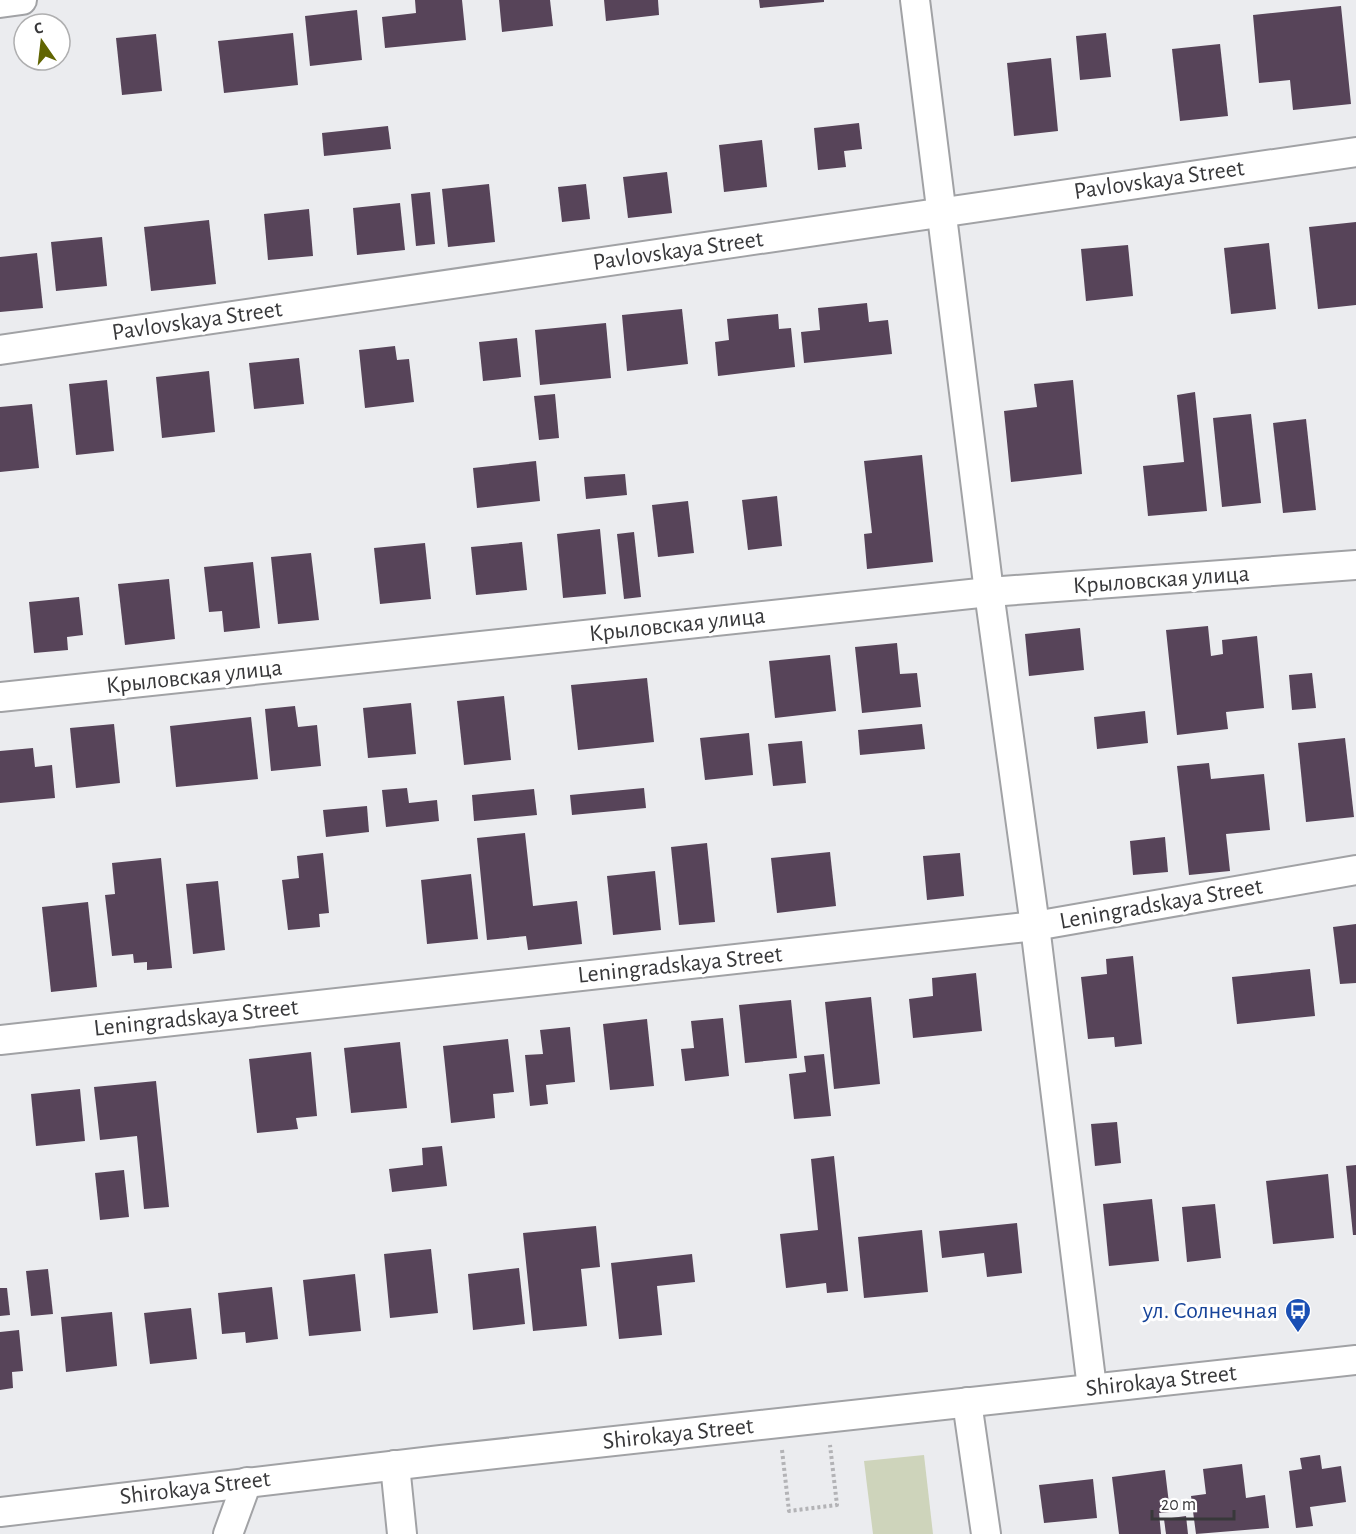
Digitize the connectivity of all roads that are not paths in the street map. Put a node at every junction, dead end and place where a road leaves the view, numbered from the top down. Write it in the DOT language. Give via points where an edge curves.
graph roads {
  1 [pos="22,0"];
  2 [pos="915,0"];
  3 [pos="0,3"];
  4 [pos="1356,152"];
  5 [pos="943,212"];
  6 [pos="0,350"];
  7 [pos="1356,565"];
  8 [pos="989,592"];
  9 [pos="0,697"];
  10 [pos="1356,870"];
  11 [pos="1035,926"];
  12 [pos="0,1040"];
  13 [pos="1356,1360"];
  14 [pos="1092,1388"];
  15 [pos="967,1402"];
  16 [pos="395,1465"];
  17 [pos="247,1482"];
  18 [pos="9,1519"];
  19 [pos="228,1534"];
  20 [pos="402,1534"];
  21 [pos="986,1534"];
  1 -- 3 [label="street"];
  2 -- 5 [label="street"];
  4 -- 5 [label="street, Pavlovskaya Street"];
  5 -- 6 [label="street, Pavlovskaya Street"];
  5 -- 8 [label="street"];
  7 -- 8 [label="street, Крыловская улица"];
  8 -- 9 [label="street, Крыловская улица"];
  8 -- 11 [label="street"];
  10 -- 11 [label="street, Leningradskaya Street"];
  11 -- 12 [label="street, Leningradskaya Street"];
  11 -- 14 [label="street"];
  13 -- 14 [label="street, Shirokaya Street"];
  14 -- 15 [label="street, Shirokaya Street"];
  15 -- 16 [label="street, Shirokaya Street"];
  15 -- 21 [label="street"];
  16 -- 17 [label="street, Shirokaya Street"];
  16 -- 20 [label="street"];
  17 -- 18 [label="street, Shirokaya Street"];
  17 -- 19 [label="street"];
}
